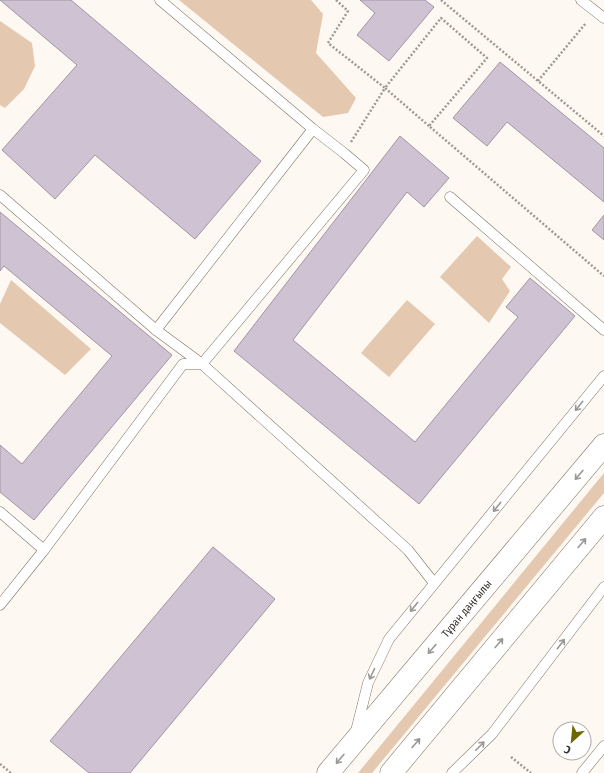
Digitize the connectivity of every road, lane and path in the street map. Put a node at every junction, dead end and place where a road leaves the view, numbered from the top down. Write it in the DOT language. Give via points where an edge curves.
graph roads {
  1 [pos="160,0"];
  2 [pos="336,0"];
  3 [pos="441,0"];
  4 [pos="582,0"];
  5 [pos="595,11"];
  6 [pos="604,18"];
  7 [pos="538,81"];
  8 [pos="385,88"];
  9 [pos="429,126"];
  10 [pos="313,129"];
  11 [pos="604,136"];
  12 [pos="344,153"];
  13 [pos="0,195"];
  14 [pos="450,197"];
  15 [pos="604,276"];
  16 [pos="156,330"];
  17 [pos="604,330"];
  18 [pos="202,364"];
  19 [pos="604,376"];
  20 [pos="604,445"];
  21 [pos="0,512"];
  22 [pos="604,517"];
  23 [pos="44,550"];
  24 [pos="434,583"];
  25 [pos="604,587"];
  26 [pos="0,605"];
  27 [pos="354,743"];
  28 [pos="604,746"];
  29 [pos="511,758"];
  30 [pos="0,764"];
  31 [pos="11,773"];
  32 [pos="328,773"];
  33 [pos="391,773"];
  34 [pos="452,773"];
  35 [pos="531,773"];
  36 [pos="582,773"];
  1 -- 10 [label="lane"];
  2 -- 8 [label="path" via="348,11 328,42"];
  3 -- 7 [label="path"];
  4 -- 5 [label="lane"];
  5 -- 6 [label="lane"];
  5 -- 7 [label="path"];
  7 -- 11 [label="path"];
  8 -- 9 [label="path"];
  8 -- 9 [label="path" via="441,18 487,58"];
  8 -- 12 [label="path"];
  9 -- 15 [label="path"];
  10 -- 12 [label="lane"];
  10 -- 16 [label="lane"];
  12 -- 18 [label="lane" via="364,170"];
  13 -- 16 [label="lane"];
  14 -- 17 [label="lane"];
  16 -- 18 [label="lane"];
  18 -- 23 [label="lane" via="183,364"];
  18 -- 24 [label="lane" via="408,550"];
  19 -- 24 [label="lane, one-way"];
  20 -- 27 [label="main road, Тұран даңғылы, one-way"];
  21 -- 23 [label="lane"];
  33 -- 22 [label="main road, one-way"];
  23 -- 26 [label="lane"];
  24 -- 27 [label="lane, one-way" via="389,639 368,683"];
  34 -- 25 [label="lane, one-way" via="492,734"];
  27 -- 32 [label="main road, Тұран даңғылы, one-way"];
  28 -- 36 [label="lane"];
  29 -- 35 [label="path"];
  30 -- 31 [label="path"];
}
